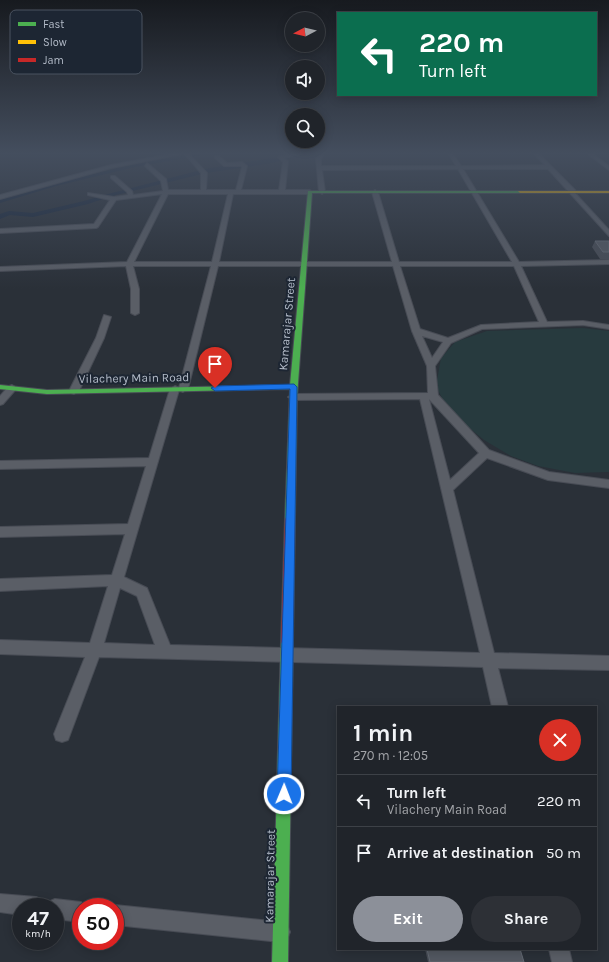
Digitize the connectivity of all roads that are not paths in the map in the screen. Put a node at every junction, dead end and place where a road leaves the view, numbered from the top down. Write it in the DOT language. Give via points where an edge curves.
graph roads {
  1 [pos="114,199"];
  2 [pos="162,199"];
  3 [pos="232,199"];
  4 [pos="309,199"];
  5 [pos="377,199"];
  6 [pos="480,199"];
  7 [pos="579,199"];
  8 [pos="0,231"];
  9 [pos="609,234"];
  10 [pos="609,262"];
  11 [pos="129,264"];
  12 [pos="215,264"];
  13 [pos="304,264"];
  14 [pos="396,264"];
  15 [pos="517,264"];
  16 [pos="0,269"];
  17 [pos="136,313"];
  18 [pos="107,317"];
  19 [pos="542,323"];
  20 [pos="609,327"];
  21 [pos="416,331"];
  22 [pos="448,341"];
  23 [pos="431,366"];
  24 [pos="0,387"];
  25 [pos="294,387"];
  26 [pos="12,388"];
  27 [pos="179,389"];
  28 [pos="74,391"];
  29 [pos="429,396"];
  30 [pos="293,397"];
  31 [pos="0,402"];
  32 [pos="485,454"];
  33 [pos="152,462"];
  34 [pos="0,465"];
  35 [pos="609,484"];
  36 [pos="447,489"];
  37 [pos="132,529"];
  38 [pos="0,532"];
  39 [pos="116,580"];
  40 [pos="0,585"];
  41 [pos="0,647"];
  42 [pos="95,650"];
  43 [pos="165,652"];
  44 [pos="287,656"];
  45 [pos="488,660"];
  46 [pos="609,663"];
  47 [pos="500,706"];
  48 [pos="62,734"];
  49 [pos="0,903"];
  50 [pos="12,904"];
  51 [pos="124,916"];
  52 [pos="280,932"];
  53 [pos="559,950"];
  54 [pos="280,962"];
  55 [pos="562,962"];
  1 -- 8 [label="street" via="96,226"];
  2 -- 11 [label="street"];
  3 -- 12 [label="street"];
  4 -- 13 [label="main road, Kamarajar Street"];
  5 -- 14 [label="street"];
  6 -- 15 [label="street"];
  7 -- 9 [label="street"];
  10 -- 15 [label="street"];
  11 -- 12 [label="street"];
  11 -- 16 [label="street"];
  11 -- 17 [label="street" via="135,289"];
  12 -- 13 [label="street"];
  12 -- 27 [label="street"];
  13 -- 14 [label="street"];
  13 -- 25 [label="main road, Kamarajar Street"];
  14 -- 15 [label="street"];
  14 -- 21 [label="street"];
  15 -- 19 [label="street"];
  18 -- 28 [label="street" via="100,338"];
  19 -- 20 [label="street" via="584,323"];
  19 -- 22 [label="street" via="481,327"];
  21 -- 22 [label="street"];
  21 -- 23 [label="street"];
  22 -- 23 [label="street"];
  23 -- 29 [label="street"];
  24 -- 26 [label="main road, Vilachery Main Road"];
  25 -- 27 [label="main road, Vilachery Main Road"];
  25 -- 30 [label="main road, Kamarajar Street"];
  26 -- 28 [label="main road, Vilachery Main Road" via="47,392"];
  26 -- 31 [label="street"];
  27 -- 28 [label="main road, Vilachery Main Road"];
  27 -- 33 [label="street"];
  29 -- 30 [label="street"];
  29 -- 32 [label="street"];
  29 -- 36 [label="street"];
  30 -- 44 [label="main road, Kamarajar Street"];
  32 -- 35 [label="street" via="548,476"];
  32 -- 36 [label="street"];
  33 -- 34 [label="street"];
  33 -- 37 [label="street"];
  36 -- 45 [label="street"];
  37 -- 38 [label="street"];
  37 -- 39 [label="street"];
  39 -- 40 [label="street"];
  39 -- 42 [label="street"];
  39 -- 43 [label="street" via="142,592"];
  41 -- 42 [label="street"];
  42 -- 43 [label="street"];
  42 -- 48 [label="street"];
  43 -- 44 [label="street"];
  44 -- 45 [label="street"];
  44 -- 52 [label="main road, Kamarajar Street"];
  45 -- 46 [label="street"];
  45 -- 47 [label="street"];
  49 -- 50 [label="street"];
  51 -- 52 [label="street"];
  52 -- 54 [label="main road, Kamarajar Street"];
  53 -- 55 [label="street"];
}
